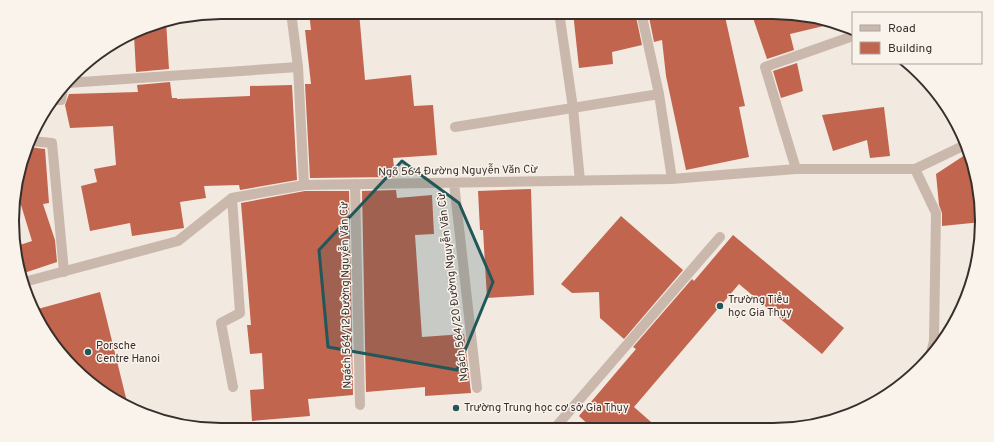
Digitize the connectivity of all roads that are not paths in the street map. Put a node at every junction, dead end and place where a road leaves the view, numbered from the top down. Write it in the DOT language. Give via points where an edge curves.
graph roads {
  1 [pos="292,19"];
  2 [pos="560,19"];
  3 [pos="643,19"];
  4 [pos="852,36"];
  5 [pos="298,67"];
  6 [pos="74,83"];
  7 [pos="659,94"];
  8 [pos="573,108"];
  9 [pos="455,127"];
  10 [pos="35,141"];
  11 [pos="961,147"];
  12 [pos="796,169"];
  13 [pos="915,169"];
  14 [pos="672,179"];
  15 [pos="580,181"];
  16 [pos="454,183"];
  17 [pos="355,184"];
  18 [pos="304,185"];
  19 [pos="232,198"];
  20 [pos="720,237"];
  21 [pos="64,272"];
  22 [pos="28,281"];
  23 [pos="938,337"];
  24 [pos="232,387"];
  25 [pos="477,388"];
  26 [pos="360,405"];
  27 [pos="559,423"];
  1 -- 5 [label="street"];
  2 -- 8 [label="street"];
  3 -- 7 [label="street"];
  4 -- 12 [label="street" via="765,67"];
  5 -- 6 [label="street"];
  5 -- 18 [label="street"];
  7 -- 8 [label="street"];
  7 -- 14 [label="street"];
  8 -- 9 [label="street"];
  8 -- 15 [label="street"];
  10 -- 21 [label="street" via="52,143"];
  11 -- 13 [label="street"];
  12 -- 13 [label="street, Ngõ 564 Đường Nguyễn Văn Cừ"];
  12 -- 14 [label="street, Ngõ 564 Đường Nguyễn Văn Cừ"];
  13 -- 23 [label="street" via="936,213"];
  14 -- 15 [label="street, Ngõ 564 Đường Nguyễn Văn Cừ"];
  15 -- 16 [label="street, Ngõ 564 Đường Nguyễn Văn Cừ"];
  16 -- 17 [label="street, Ngõ 564 Đường Nguyễn Văn Cừ"];
  16 -- 25 [label="street, Ngách 564/20 Đường Nguyễn Văn Cừ"];
  17 -- 18 [label="street, Ngõ 564 Đường Nguyễn Văn Cừ"];
  17 -- 26 [label="street, Ngách 564/12 Đường Nguyễn Văn Cừ"];
  18 -- 19 [label="street, Ngõ 564 Đường Nguyễn Văn Cừ"];
  19 -- 21 [label="street, Ngõ 564 Đường Nguyễn Văn Cừ" via="178,241"];
  19 -- 24 [label="street" via="240,314 221,323"];
  20 -- 27 [label="street"];
  21 -- 22 [label="street, Ngõ 564 Đường Nguyễn Văn Cừ"];
}
